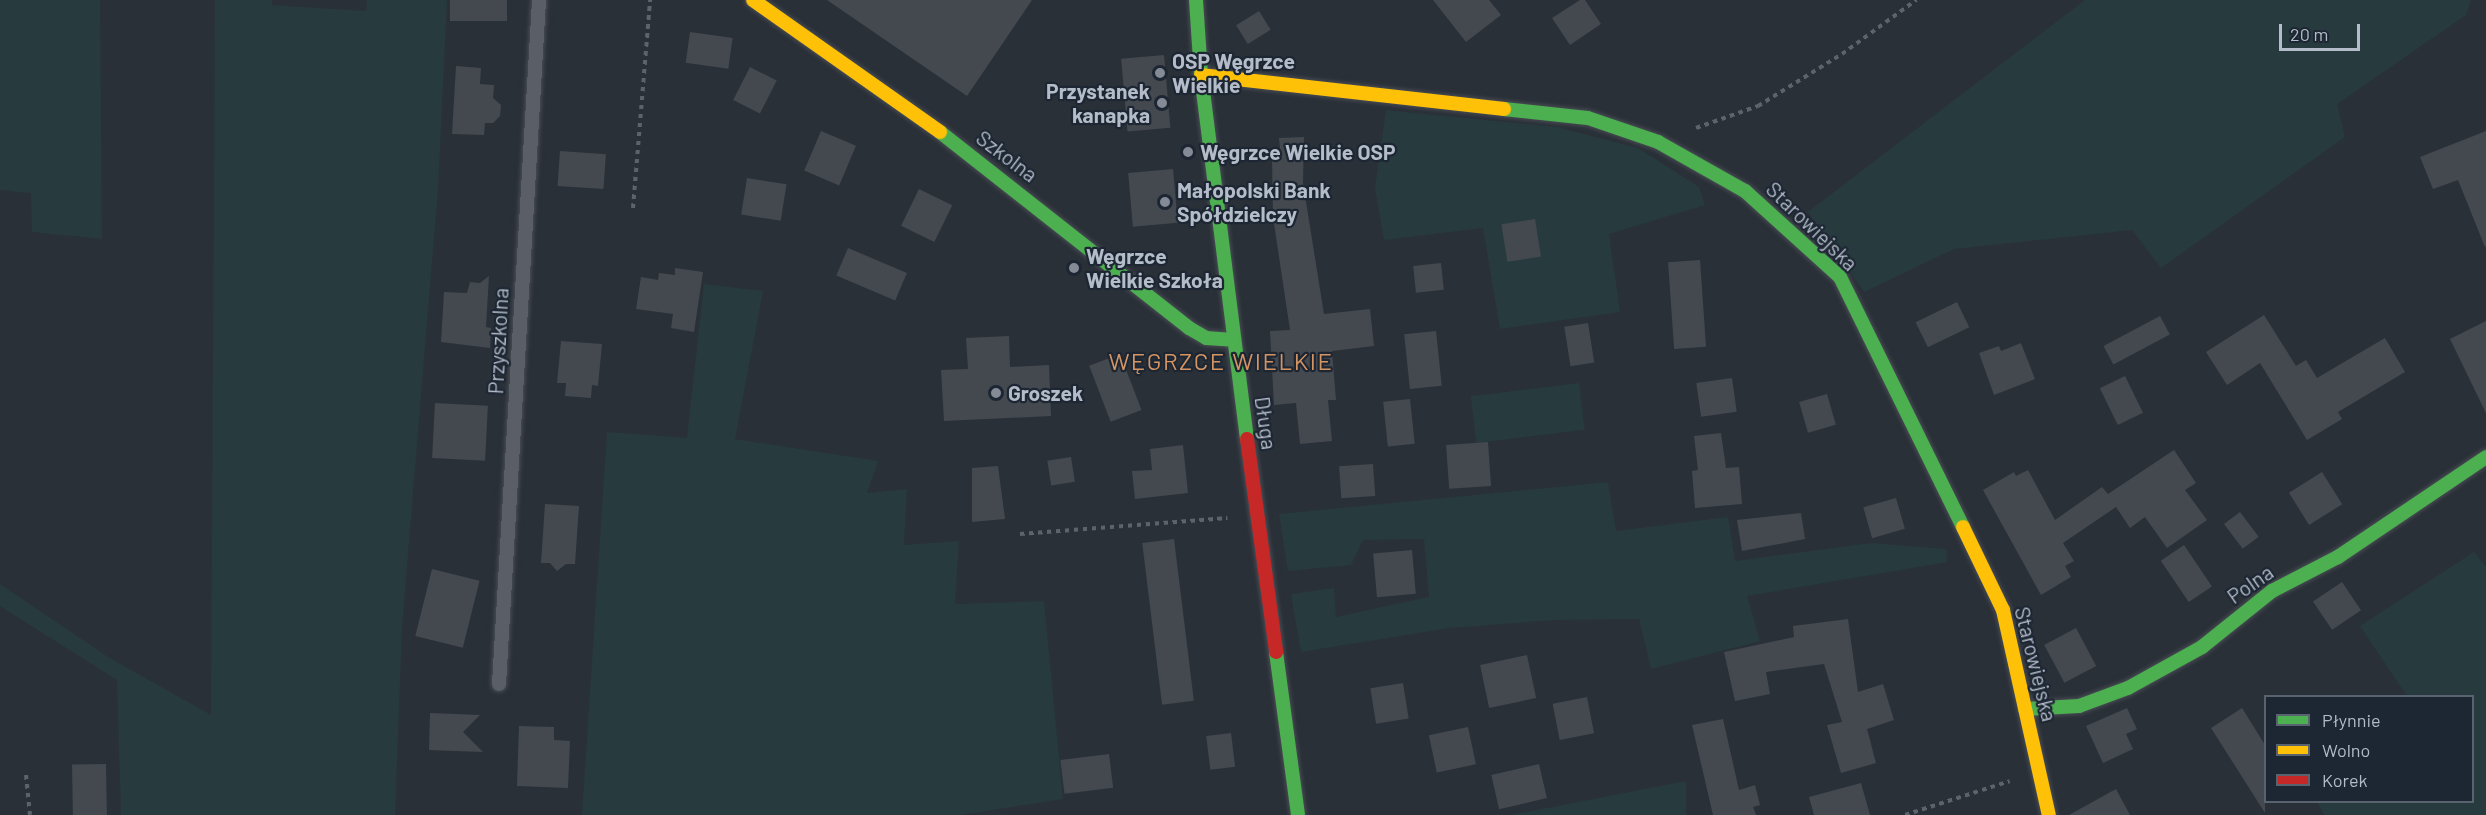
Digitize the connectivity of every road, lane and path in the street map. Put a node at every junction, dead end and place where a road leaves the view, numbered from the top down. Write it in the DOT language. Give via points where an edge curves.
graph roads {
  1 [pos="539,0"];
  2 [pos="650,0"];
  3 [pos="753,0"];
  4 [pos="1196,0"];
  5 [pos="1916,0"];
  6 [pos="1201,75"];
  7 [pos="1692,130"];
  8 [pos="633,208"];
  9 [pos="1233,340"];
  10 [pos="2486,457"];
  11 [pos="1257,516"];
  12 [pos="1020,534"];
  13 [pos="499,684"];
  14 [pos="2025,709"];
  15 [pos="2039,771"];
  16 [pos="26,775"];
  17 [pos="30,815"];
  18 [pos="1298,815"];
  19 [pos="1905,815"];
  20 [pos="2049,815"];
  1 -- 13 [label="lane, Przyszkolna"];
  2 -- 8 [label="path"];
  3 -- 9 [label="street, Szkolna" via="977,158 1189,328 1206,338"];
  4 -- 6 [label="street, Długa"];
  5 -- 7 [label="path" via="1842,54 1758,106"];
  6 -- 9 [label="street, Długa"];
  6 -- 14 [label="street, Starowiejska" via="1588,118 1658,142 1745,190 1840,277 1870,331 2003,610"];
  9 -- 11 [label="street, Długa"];
  10 -- 14 [label="street, Polna" via="2338,557 2272,591 2202,647 2128,688 2079,706"];
  11 -- 12 [label="path"];
  11 -- 18 [label="street, Długa"];
  14 -- 15 [label="street, Starowiejska"];
  15 -- 19 [label="path"];
  15 -- 20 [label="street, Starowiejska"];
  16 -- 17 [label="path"];
}
